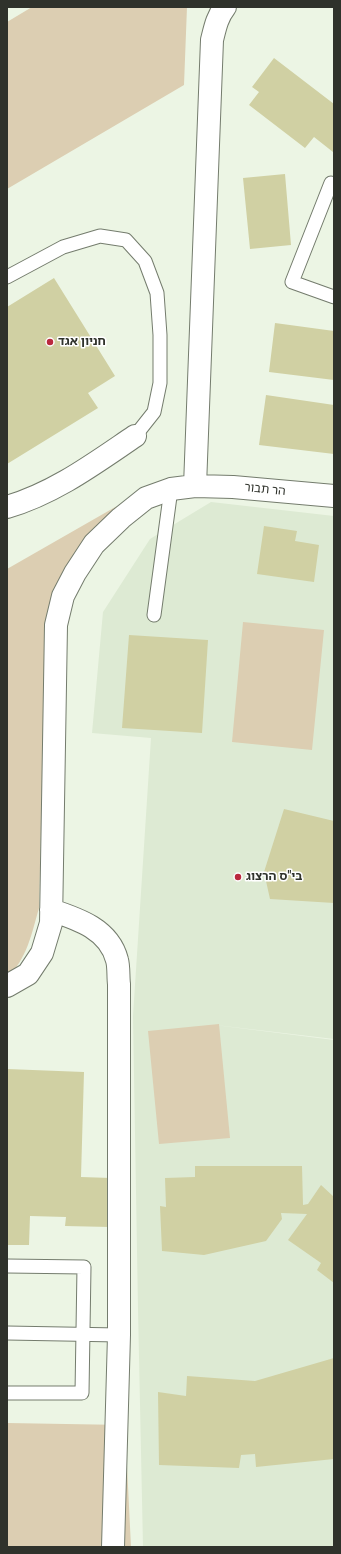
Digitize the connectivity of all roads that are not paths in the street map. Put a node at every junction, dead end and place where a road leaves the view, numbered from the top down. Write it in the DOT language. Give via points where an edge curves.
graph roads {
  1 [pos="225,7"];
  2 [pos="331,182"];
  3 [pos="7,277"];
  4 [pos="334,297"];
  5 [pos="135,436"];
  6 [pos="195,486"];
  7 [pos="171,489"];
  8 [pos="334,496"];
  9 [pos="7,507"];
  10 [pos="154,614"];
  11 [pos="51,910"];
  12 [pos="7,986"];
  13 [pos="7,1266"];
  14 [pos="7,1333"];
  15 [pos="83,1334"];
  16 [pos="119,1335"];
  17 [pos="7,1393"];
  18 [pos="113,1547"];
  1 -- 6 [label="street" via="219,14 212,40"];
  2 -- 4 [label="lane" via="292,282"];
  3 -- 5 [label="lane" via="63,247 100,236 126,240 144,262 157,294 160,383 154,412"];
  5 -- 9 [label="street" via="71,478 28,501"];
  6 -- 7 [label="street, הר תבור"];
  6 -- 8 [label="street, הר תבור" via="233,486"];
  7 -- 10 [label="lane"];
  7 -- 11 [label="street, הר תבור" via="146,498 120,518 94,544 63,596 56,625"];
  11 -- 12 [label="street, הר תבור" via="51,923 42,953 28,974"];
  11 -- 16 [label="street" via="82,920 97,930 110,943 117,960"];
  13 -- 15 [label="lane" via="84,1267"];
  14 -- 15 [label="lane"];
  15 -- 16 [label="lane"];
  15 -- 17 [label="lane" via="82,1393"];
  16 -- 18 [label="street"];
}
